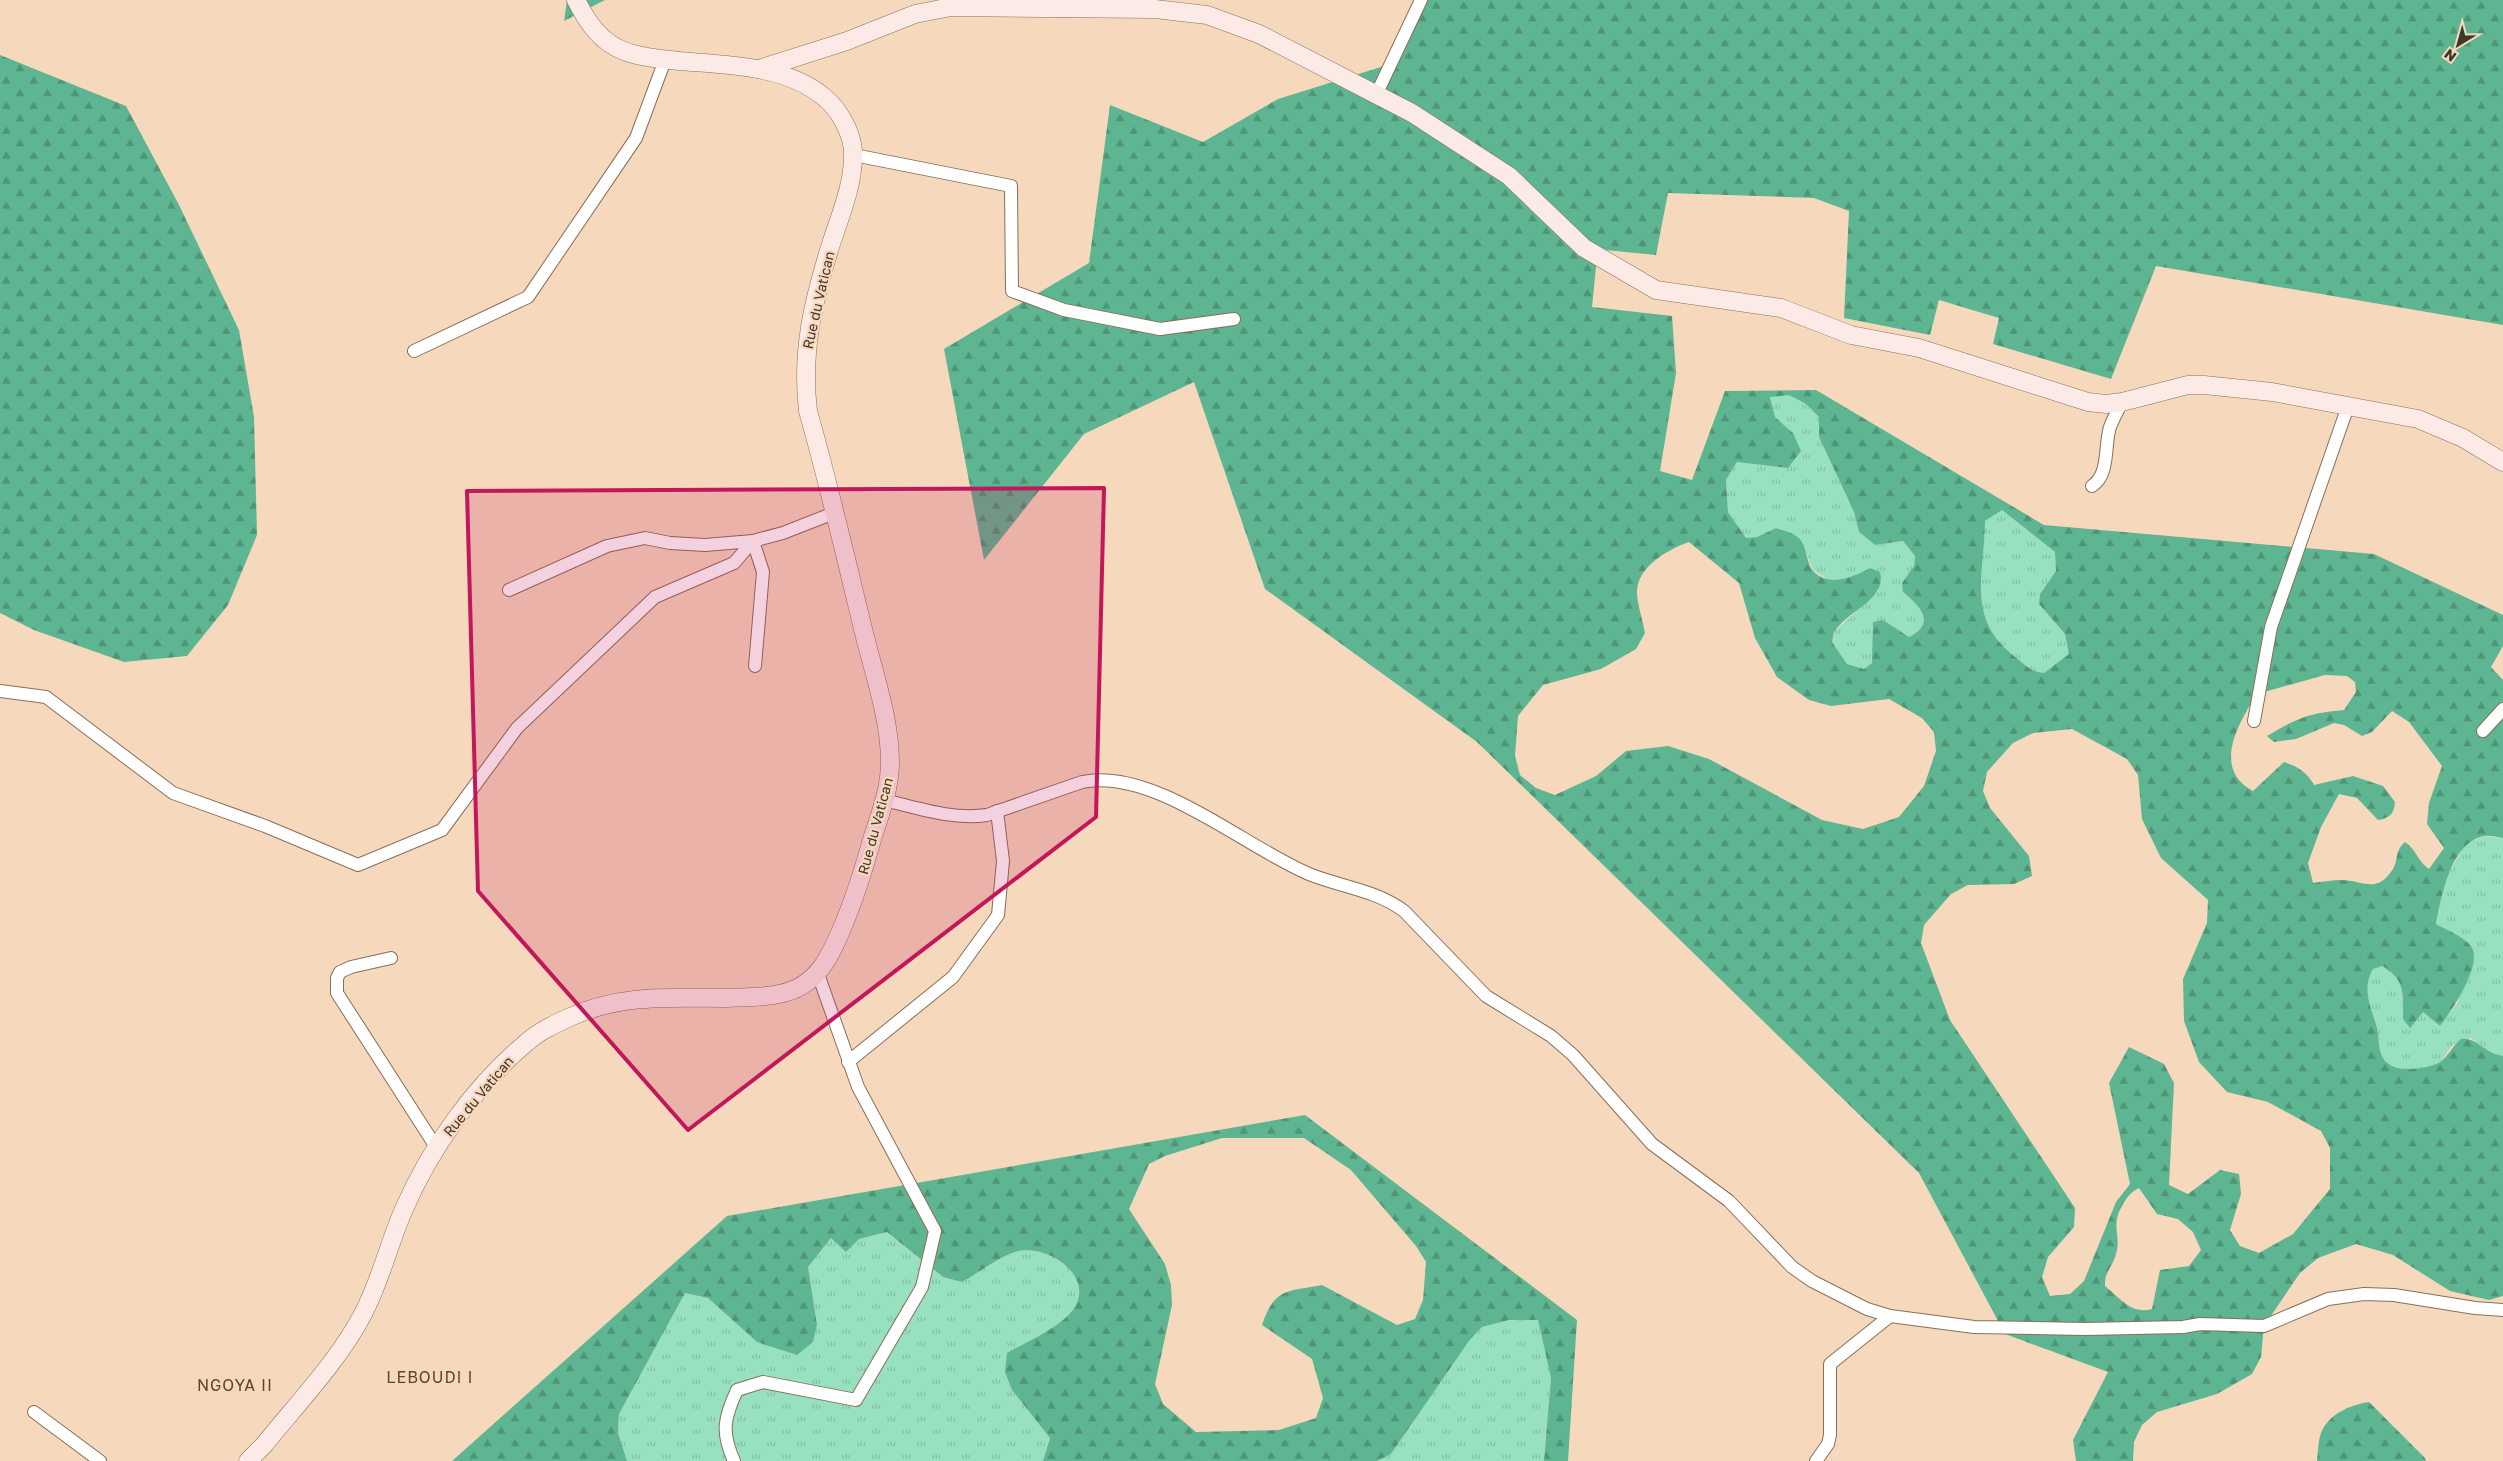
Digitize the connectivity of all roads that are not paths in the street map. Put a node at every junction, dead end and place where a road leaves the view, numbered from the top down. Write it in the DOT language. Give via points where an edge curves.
graph roads {
  1 [pos="576,0"];
  2 [pos="1421,0"];
  3 [pos="1001,4"];
  4 [pos="665,60"];
  5 [pos="759,69"];
  6 [pos="1376,95"];
  7 [pos="854,155"];
  8 [pos="1234,319"];
  9 [pos="414,351"];
  10 [pos="2122,402"];
  11 [pos="2348,406"];
  12 [pos="2503,462"];
  13 [pos="2092,486"];
  14 [pos="834,514"];
  15 [pos="753,541"];
  16 [pos="509,590"];
  17 [pos="755,666"];
  18 [pos="0,691"];
  19 [pos="2503,710"];
  20 [pos="2254,721"];
  21 [pos="2483,731"];
  22 [pos="884,800"];
  23 [pos="997,811"];
  24 [pos="391,958"];
  25 [pos="818,974"];
  26 [pos="848,1062"];
  27 [pos="436,1147"];
  28 [pos="2503,1310"];
  29 [pos="1890,1316"];
  30 [pos="34,1412"];
  31 [pos="100,1461"];
  32 [pos="248,1461"];
  33 [pos="734,1461"];
  34 [pos="1816,1461"];
  1 -- 4 [label="street, Rue du Vatican" via="588,24 605,41 623,51"];
  2 -- 6 [label="street"];
  3 -- 5 [label="street" via="950,7 915,14 848,41"];
  3 -- 6 [label="street" via="1207,14 1259,34"];
  4 -- 5 [label="street, Rue du Vatican"];
  4 -- 9 [label="street" via="636,138 528,297"];
  5 -- 7 [label="street, Rue du Vatican" via="824,97 849,132"];
  6 -- 10 [label="street" via="1412,113 1509,176 1584,248 1656,290 1781,308 1851,335 1919,348 2088,402"];
  7 -- 8 [label="street" via="1011,186 1012,291 1064,310 1160,329"];
  7 -- 14 [label="street, Rue du Vatican" via="851,179 820,280 804,379 808,411"];
  10 -- 11 [label="street" via="2204,385 2272,392"];
  10 -- 13 [label="street" via="2110,425 2099,482"];
  11 -- 12 [label="street" via="2426,422 2463,438"];
  11 -- 20 [label="street" via="2271,627"];
  14 -- 15 [label="street"];
  14 -- 22 [label="street, Rue du Vatican" via="887,733 890,761"];
  15 -- 16 [label="street" via="705,545 645,538 607,546"];
  15 -- 17 [label="street" via="763,572"];
  15 -- 18 [label="street" via="734,563 655,597 517,728 442,830 358,865 265,826 173,793 46,697"];
  19 -- 21 [label="street"];
  22 -- 23 [label="street" via="957,816 972,817"];
  22 -- 25 [label="street, Rue du Vatican" via="855,897 828,960"];
  23 -- 26 [label="street" via="1003,861 998,915 953,977"];
  23 -- 29 [label="street" via="1095,779 1137,784 1153,789 1310,874 1393,903 1486,996 1551,1036 1573,1055 1652,1144 1729,1201 1792,1267 1853,1304"];
  24 -- 27 [label="street" via="351,966 340,972 336,986"];
  25 -- 26 [label="street"];
  25 -- 27 [label="street, Rue du Vatican" via="802,987 784,994 640,998 589,1008 537,1034 510,1057 488,1079"];
  26 -- 33 [label="street" via="858,1087 935,1231 922,1287 856,1400 763,1382 737,1390 727,1411 725,1442"];
  27 -- 32 [label="street, Rue du Vatican" via="402,1213 363,1315 325,1369"];
  28 -- 29 [label="street" via="2364,1294 2328,1300 2264,1326 2000,1328"];
  29 -- 34 [label="street" via="1830,1364 1830,1435 1828,1444"];
  30 -- 31 [label="street"];
}
